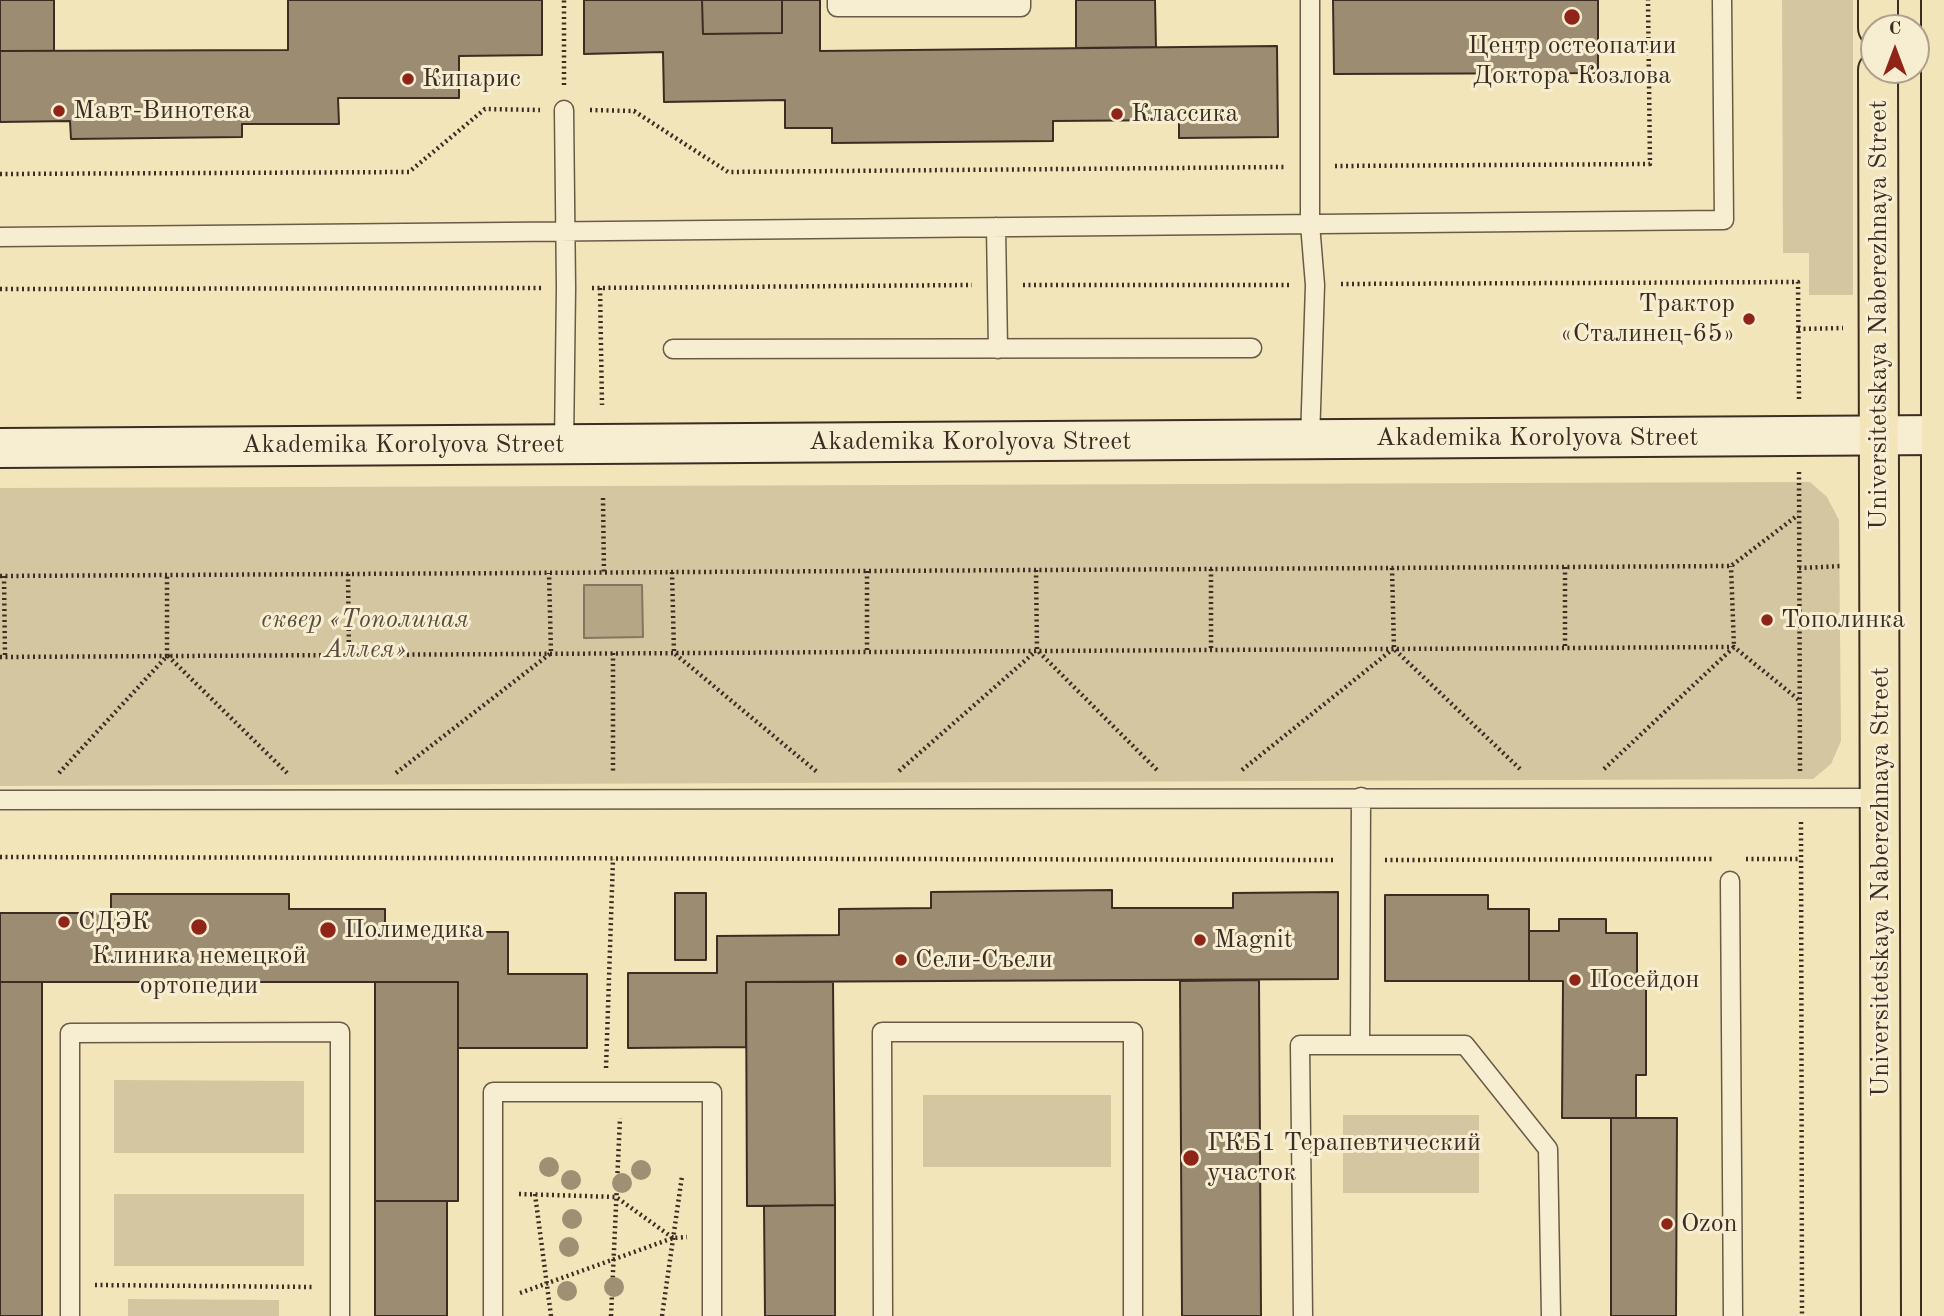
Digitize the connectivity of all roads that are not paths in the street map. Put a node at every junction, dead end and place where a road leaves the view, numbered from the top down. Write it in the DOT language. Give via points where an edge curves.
graph roads {
  1 [pos="837,0"];
  2 [pos="1021,0"];
  3 [pos="1310,0"];
  4 [pos="1722,0"];
  5 [pos="1941,0"];
  6 [pos="1878,84"];
  7 [pos="564,110"];
  8 [pos="1310,224"];
  9 [pos="996,227"];
  10 [pos="564,231"];
  11 [pos="0,237"];
  12 [pos="1252,348"];
  13 [pos="673,349"];
  14 [pos="998,349"];
  15 [pos="1879,435"];
  16 [pos="1940,435"];
  17 [pos="1310,440"];
  18 [pos="564,444"];
  19 [pos="0,448"];
  20 [pos="1361,797"];
  21 [pos="1880,798"];
  22 [pos="0,800"];
  23 [pos="1730,881"];
  24 [pos="1360,1045"];
  25 [pos="493,1310"];
  26 [pos="70,1316"];
  27 [pos="341,1316"];
  28 [pos="712,1316"];
  29 [pos="883,1316"];
  30 [pos="1133,1316"];
  31 [pos="1303,1316"];
  32 [pos="1551,1316"];
  33 [pos="1733,1316"];
  34 [pos="1881,1316"];
  35 [pos="1941,1316"];
  1 -- 2 [label="lane" via="837,7 1021,7"];
  3 -- 8 [label="lane"];
  4 -- 8 [label="lane" via="1724,220"];
  5 -- 16 [label="main road"];
  6 -- 15 [label="main road, Universitetskaya Naberezhnaya Street"];
  7 -- 10 [label="lane"];
  8 -- 9 [label="lane"];
  8 -- 17 [label="lane" via="1315,285"];
  9 -- 10 [label="lane"];
  9 -- 14 [label="lane"];
  10 -- 11 [label="lane"];
  10 -- 18 [label="lane"];
  12 -- 14 [label="lane"];
  13 -- 14 [label="lane"];
  15 -- 16 [label="street, Akademika Korolyova Street"];
  15 -- 17 [label="street, Akademika Korolyova Street"];
  15 -- 21 [label="main road, Universitetskaya Naberezhnaya Street"];
  16 -- 35 [label="main road"];
  17 -- 18 [label="street, Akademika Korolyova Street"];
  18 -- 19 [label="street, Akademika Korolyova Street"];
  20 -- 21 [label="lane"];
  20 -- 22 [label="lane"];
  20 -- 24 [label="lane"];
  21 -- 34 [label="main road, Universitetskaya Naberezhnaya Street"];
  23 -- 33 [label="lane"];
  24 -- 31 [label="lane" via="1300,1045"];
  24 -- 32 [label="lane" via="1465,1045 1549,1149"];
  25 -- 28 [label="lane" via="493,1092 712,1092"];
  26 -- 27 [label="lane" via="69,1033 340,1032"];
  29 -- 30 [label="lane" via="883,1032 1133,1032"];
}
